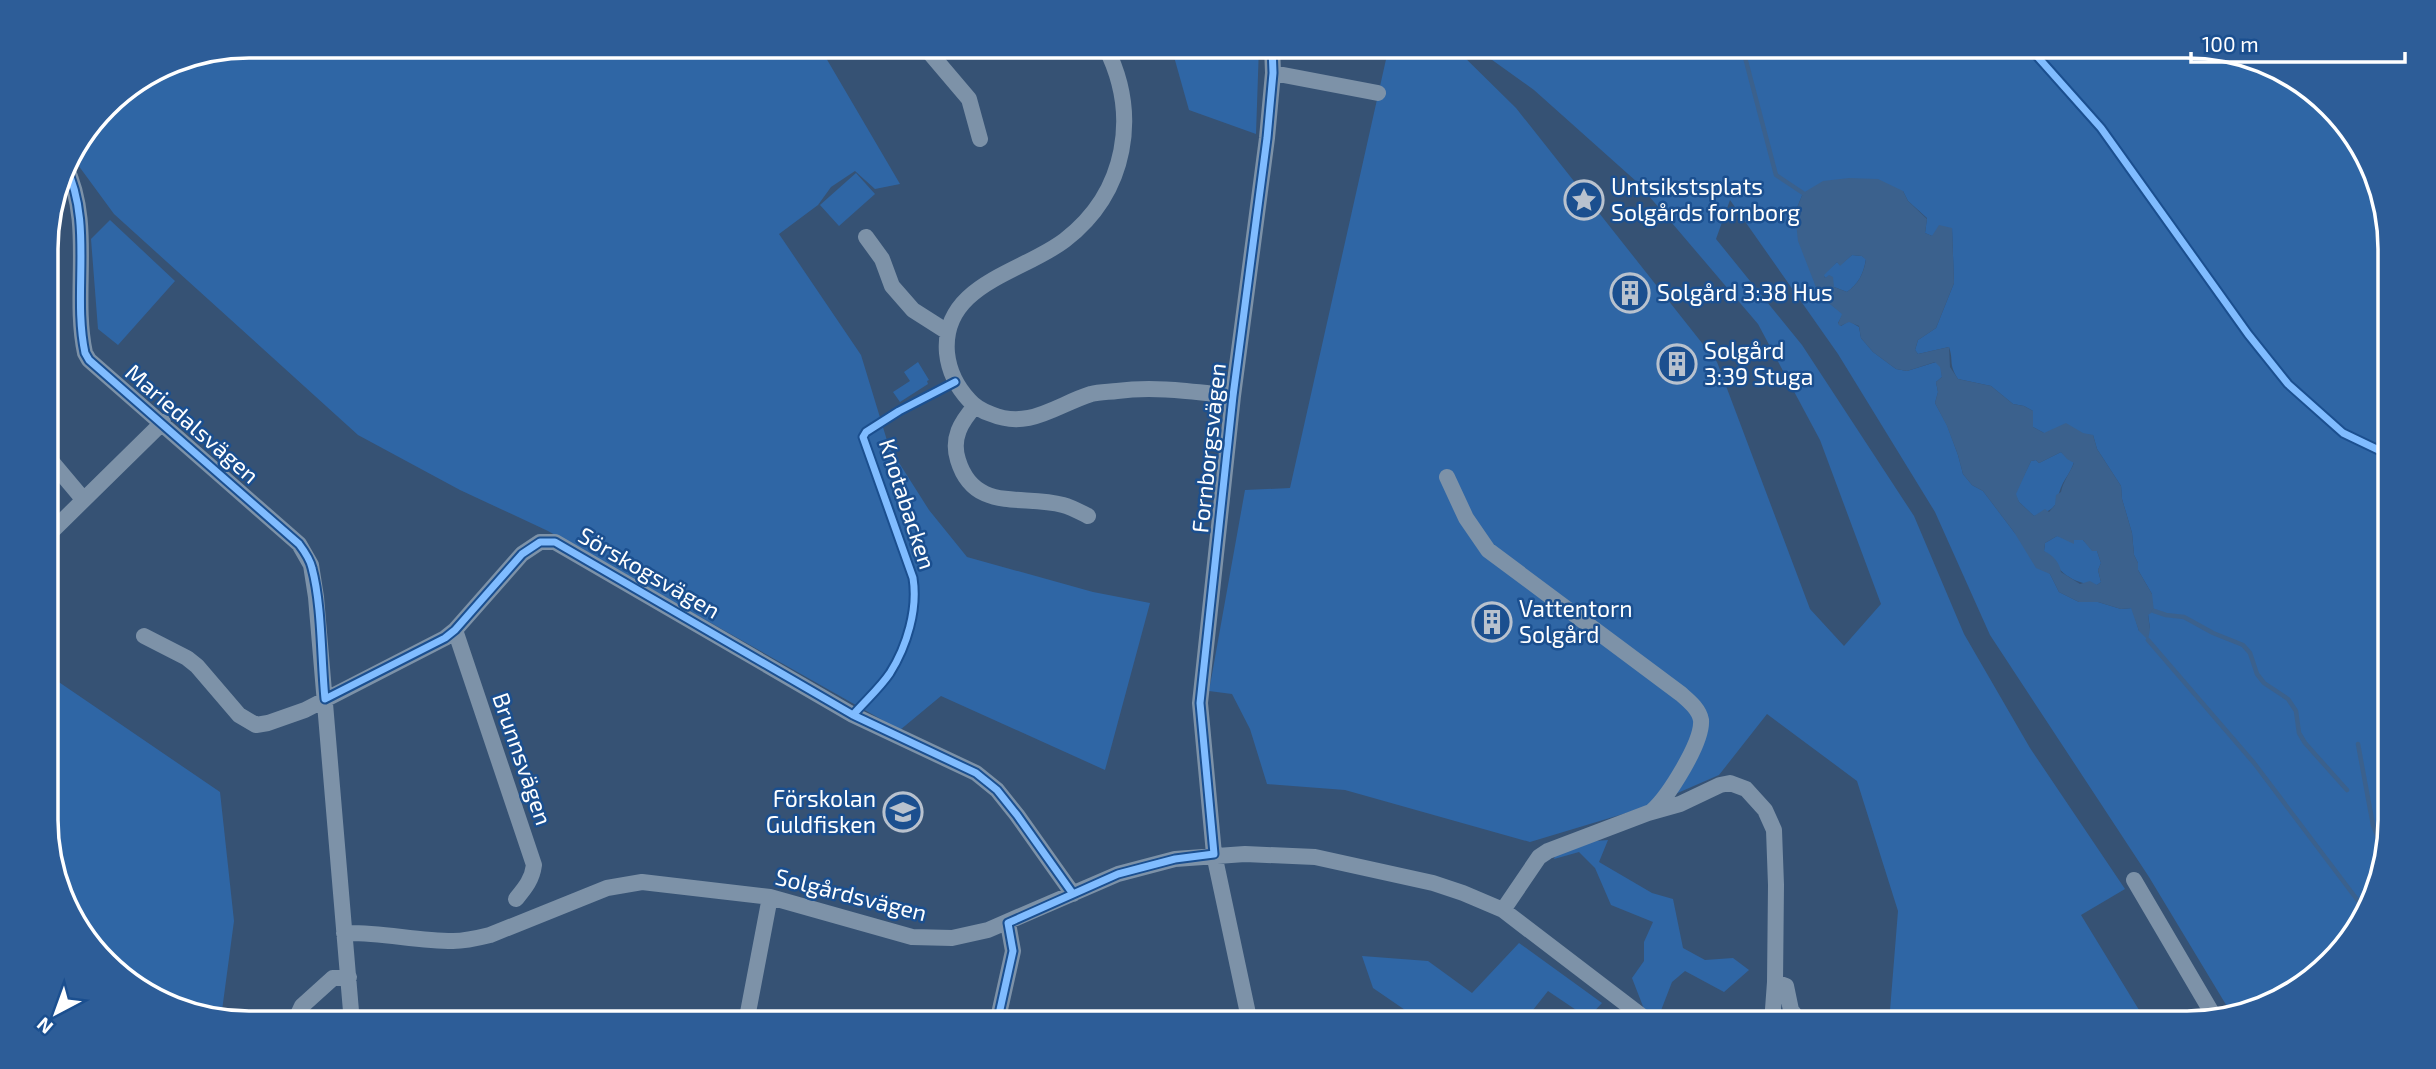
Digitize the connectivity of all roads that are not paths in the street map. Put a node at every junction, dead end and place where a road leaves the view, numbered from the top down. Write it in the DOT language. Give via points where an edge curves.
graph roads {
  1 [pos="934,58"];
  2 [pos="1110,58"];
  3 [pos="1272,58"];
  4 [pos="1273,72"];
  5 [pos="1378,93"];
  6 [pos="979,139"];
  7 [pos="71,177"];
  8 [pos="866,237"];
  9 [pos="946,331"];
  10 [pos="1233,396"];
  11 [pos="975,406"];
  12 [pos="163,422"];
  13 [pos="58,469"];
  14 [pos="1447,478"];
  15 [pos="83,499"];
  16 [pos="1088,516"];
  17 [pos="58,525"];
  18 [pos="455,630"];
  19 [pos="144,636"];
  20 [pos="325,699"];
  21 [pos="1648,813"];
  22 [pos="1214,855"];
  23 [pos="2134,880"];
  24 [pos="1073,894"];
  25 [pos="770,897"];
  26 [pos="516,899"];
  27 [pos="1503,910"];
  28 [pos="1008,922"];
  29 [pos="344,933"];
  30 [pos="349,977"];
  31 [pos="1775,982"];
  32 [pos="2210,1010"];
  33 [pos="300,1011"];
  34 [pos="351,1011"];
  35 [pos="748,1011"];
  36 [pos="1000,1011"];
  37 [pos="1247,1011"];
  38 [pos="1635,1011"];
  39 [pos="1773,1011"];
  40 [pos="1792,1011"];
  1 -- 6 [label="street" via="969,99"];
  2 -- 9 [label="street" via="1119,79 1125,122 1121,157 1108,190 1064,241 993,279 967,299"];
  3 -- 4 [label="street, Fornborgsvägen"];
  4 -- 5 [label="street"];
  4 -- 10 [label="street, Fornborgsvägen"];
  7 -- 12 [label="street, Mariedalsvägen" via="78,213 85,353"];
  8 -- 9 [label="street" via="882,259 892,286 913,310"];
  9 -- 11 [label="street" via="950,370"];
  10 -- 11 [label="street" via="1143,387 1092,394 1036,418 1019,420"];
  10 -- 22 [label="street, Fornborgsvägen" via="1200,703"];
  11 -- 16 [label="street" via="958,428 956,440 956,455 970,483 990,497 1064,505"];
  12 -- 15 [label="street"];
  12 -- 20 [label="street, Mariedalsvägen" via="307,555 313,570"];
  13 -- 15 [label="street"];
  14 -- 21 [label="street" via="1488,550 1697,710 1701,720 1697,739 1677,781"];
  15 -- 17 [label="street"];
  18 -- 20 [label="street, Sörskogsvägen"];
  18 -- 24 [label="street, Sörskogsvägen" via="522,554 540,542 555,542 825,699 976,773 997,790"];
  18 -- 26 [label="street, Brunnsvägen" via="534,865 533,876"];
  19 -- 20 [label="street, Sörskogsvägen" via="187,658 239,715 256,724 305,710"];
  20 -- 29 [label="street, Mariedalsvägen"];
  21 -- 27 [label="street" via="1539,857"];
  21 -- 31 [label="street" via="1730,783 1758,799 1774,830 1776,851"];
  22 -- 24 [label="street, Solgårdsvägen" via="1175,859 1118,874"];
  22 -- 27 [label="street, Solgårdsvägen" via="1315,857 1433,883"];
  22 -- 37 [label="street, Fornborgsvägen"];
  23 -- 32 [label="street"];
  24 -- 28 [label="street, Solgårdsvägen"];
  25 -- 28 [label="street, Solgårdsvägen" via="926,938 969,936"];
  25 -- 29 [label="street, Solgårdsvägen" via="642,882 607,888 473,939 439,941"];
  25 -- 35 [label="street"];
  27 -- 38 [label="street, Solgårdsvägen"];
  28 -- 36 [label="street" via="1013,951"];
  29 -- 30 [label="street, Mariedalsvägen"];
  30 -- 33 [label="street" via="333,978"];
  30 -- 34 [label="street, Mariedalsvägen"];
  31 -- 39 [label="street"];
  31 -- 40 [label="street" via="1786,986"];
}
